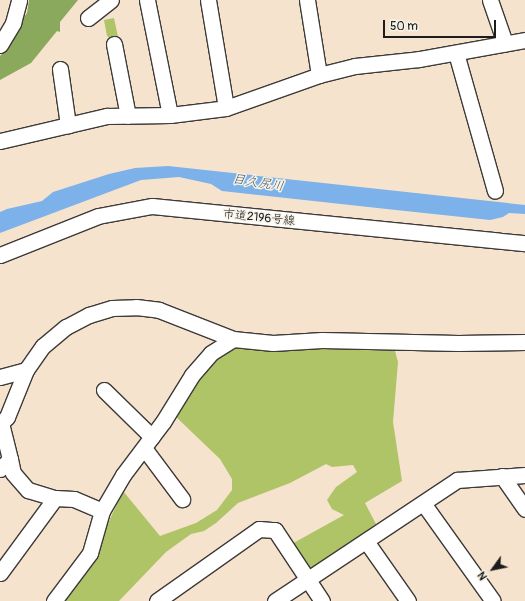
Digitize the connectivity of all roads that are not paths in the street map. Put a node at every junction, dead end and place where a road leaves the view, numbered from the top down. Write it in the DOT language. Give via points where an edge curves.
graph roads {
  1 [pos="19,0"];
  2 [pos="111,0"];
  3 [pos="147,0"];
  4 [pos="208,0"];
  5 [pos="307,0"];
  6 [pos="490,0"];
  7 [pos="88,18"];
  8 [pos="525,40"];
  9 [pos="505,43"];
  10 [pos="114,44"];
  11 [pos="0,46"];
  12 [pos="456,53"];
  13 [pos="60,69"];
  14 [pos="319,75"];
  15 [pos="226,108"];
  16 [pos="128,116"];
  17 [pos="170,116"];
  18 [pos="68,124"];
  19 [pos="0,141"];
  20 [pos="495,191"];
  21 [pos="525,243"];
  22 [pos="0,255"];
  23 [pos="233,338"];
  24 [pos="525,342"];
  25 [pos="26,370"];
  26 [pos="0,377"];
  27 [pos="104,390"];
  28 [pos="0,424"];
  29 [pos="148,443"];
  30 [pos="5,464"];
  31 [pos="525,475"];
  32 [pos="502,476"];
  33 [pos="55,498"];
  34 [pos="182,499"];
  35 [pos="423,502"];
  36 [pos="525,509"];
  37 [pos="102,511"];
  38 [pos="366,541"];
  39 [pos="0,573"];
  40 [pos="307,579"];
  41 [pos="54,601"];
  42 [pos="157,601"];
  43 [pos="275,601"];
  44 [pos="322,601"];
  45 [pos="408,601"];
  46 [pos="493,601"];
  1 -- 11 [label="street" via="13,23"];
  2 -- 7 [label="street"];
  3 -- 17 [label="street"];
  4 -- 15 [label="street"];
  5 -- 14 [label="street"];
  6 -- 9 [label="street"];
  8 -- 9 [label="street"];
  9 -- 12 [label="street"];
  10 -- 16 [label="street"];
  12 -- 14 [label="street" via="355,66"];
  12 -- 20 [label="street"];
  13 -- 18 [label="street"];
  14 -- 15 [label="street"];
  15 -- 17 [label="street"];
  16 -- 17 [label="street"];
  16 -- 18 [label="street" via="107,116"];
  18 -- 19 [label="street" via="14,140"];
  21 -- 22 [label="street, 市道2196号線" via="152,206 98,216"];
  23 -- 24 [label="street" via="273,342"];
  23 -- 25 [label="street" via="159,310 136,306 112,308 89,315 66,327 43,346"];
  23 -- 29 [label="street" via="211,353 192,375"];
  25 -- 26 [label="street"];
  25 -- 28 [label="street" via="6,417"];
  27 -- 29 [label="street"];
  28 -- 30 [label="street"];
  29 -- 34 [label="street"];
  29 -- 37 [label="street" via="123,475"];
  30 -- 33 [label="street" via="28,490"];
  31 -- 32 [label="street"];
  32 -- 35 [label="street" via="457,480"];
  32 -- 36 [label="street"];
  33 -- 37 [label="street" via="74,499"];
  33 -- 39 [label="street"];
  35 -- 38 [label="street"];
  35 -- 46 [label="street"];
  37 -- 41 [label="street" via="90,553"];
  38 -- 40 [label="street"];
  38 -- 45 [label="street"];
  40 -- 42 [label="street" via="275,530 259,529"];
  40 -- 43 [label="street"];
  40 -- 44 [label="street"];
}
